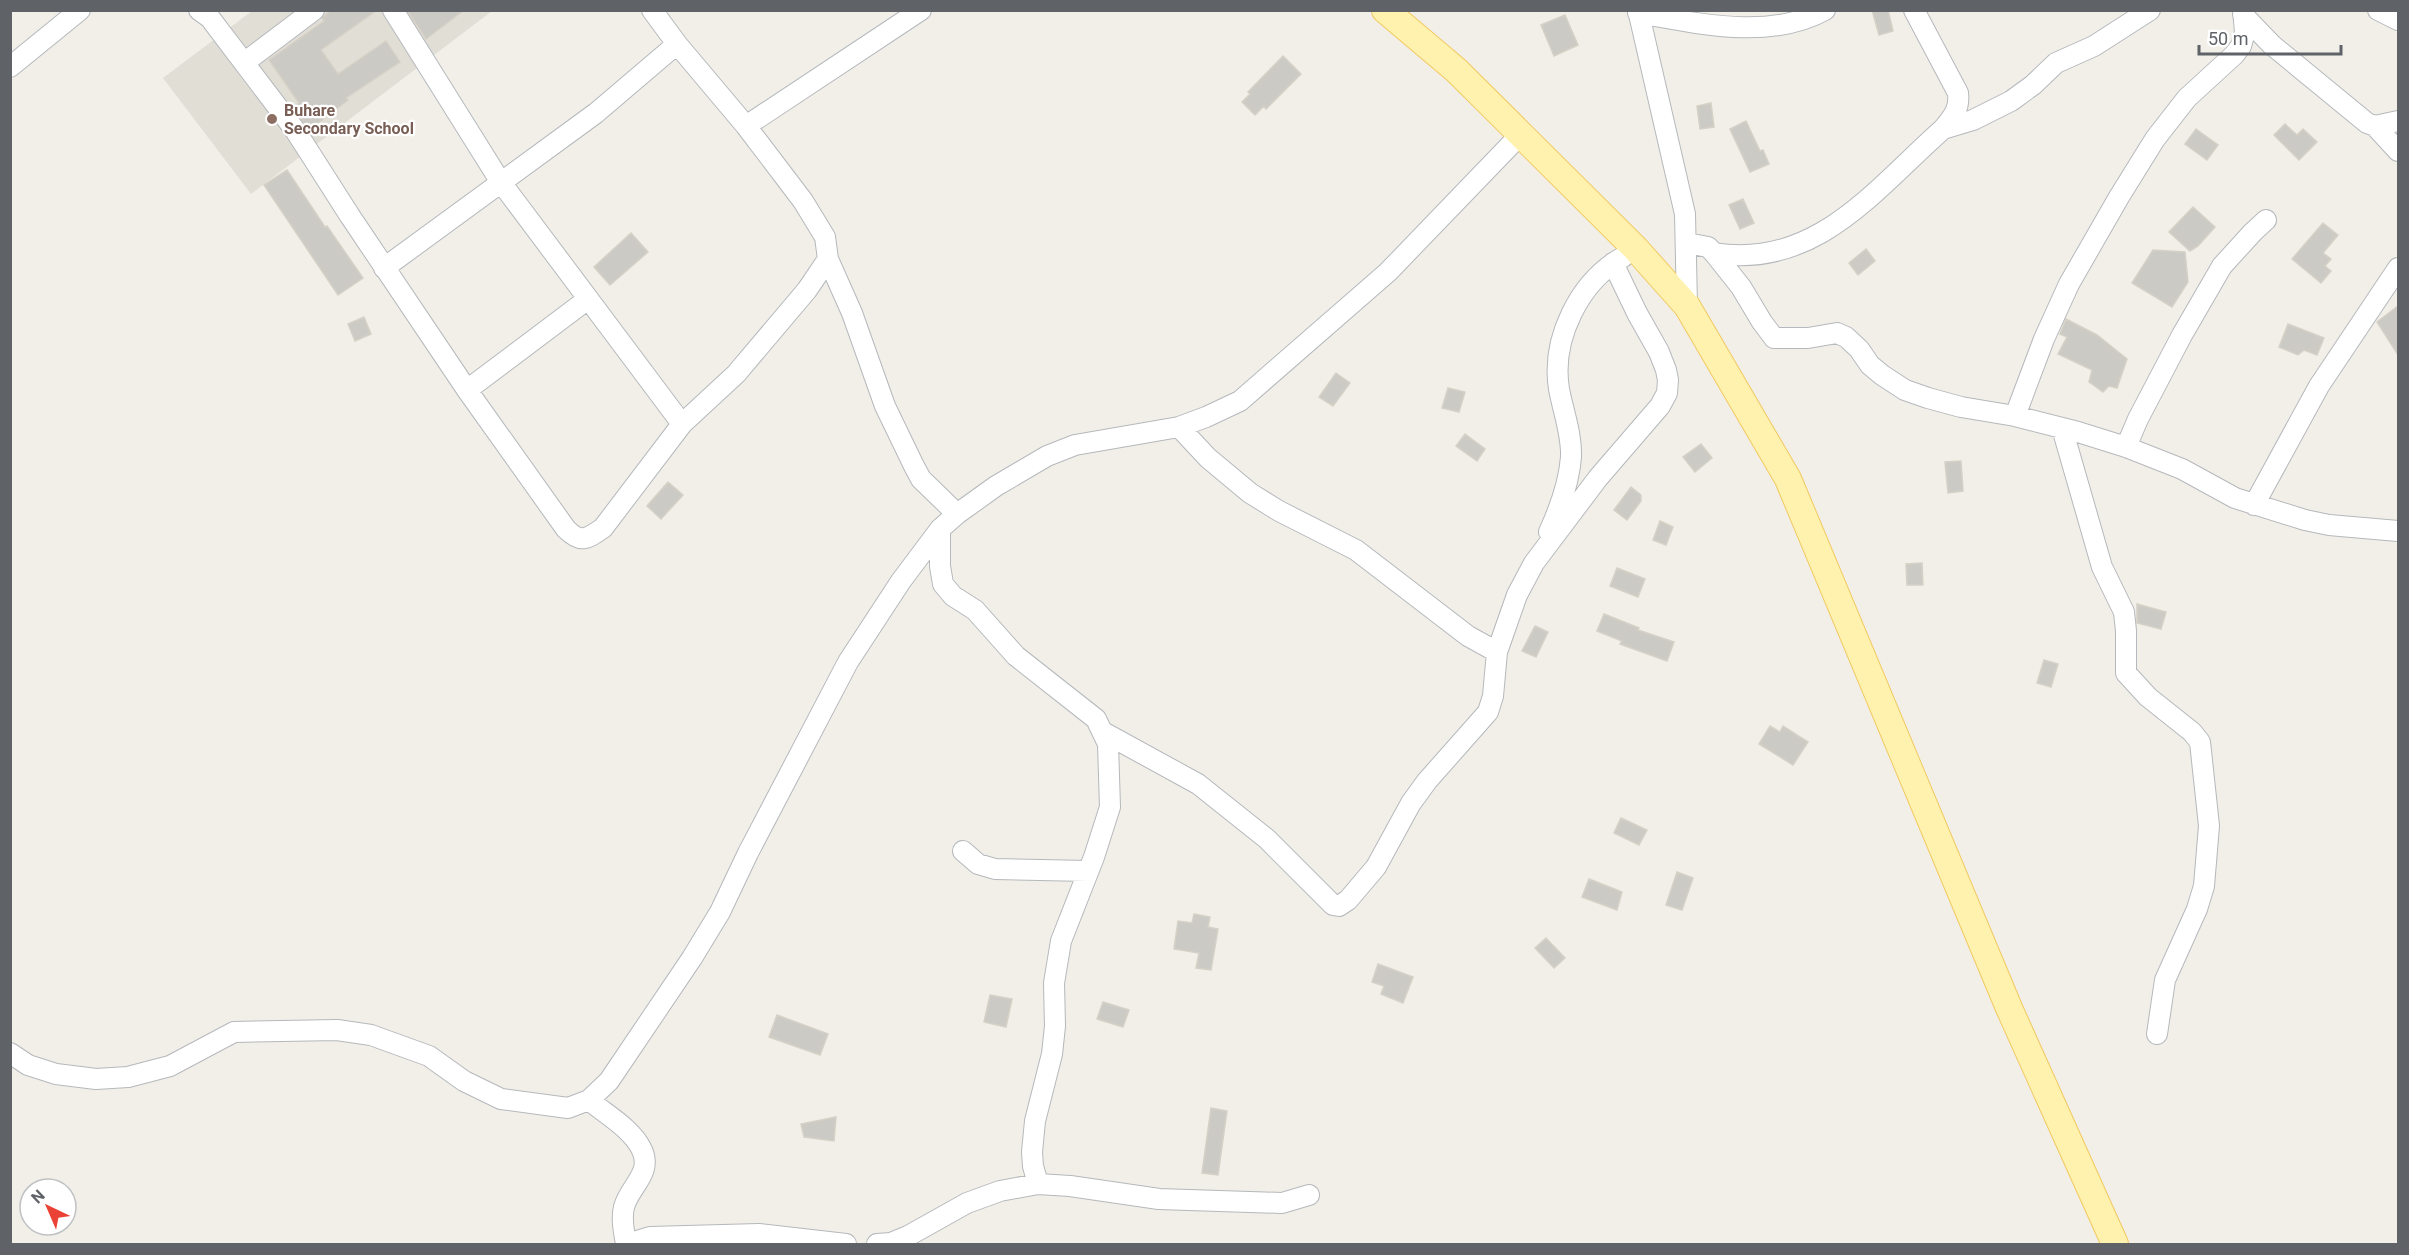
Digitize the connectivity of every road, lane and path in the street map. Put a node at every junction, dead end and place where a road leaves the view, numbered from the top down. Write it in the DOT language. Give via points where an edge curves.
graph roads {
  1 [pos="80,10"];
  2 [pos="200,10"];
  3 [pos="314,10"];
  4 [pos="393,10"];
  5 [pos="652,10"];
  6 [pos="921,10"];
  7 [pos="1384,10"];
  8 [pos="1825,10"];
  9 [pos="1914,10"];
  10 [pos="2150,10"];
  11 [pos="2378,10"];
  12 [pos="1638,12"];
  13 [pos="2243,13"];
  14 [pos="2398,20"];
  15 [pos="677,44"];
  16 [pos="245,62"];
  17 [pos="10,67"];
  18 [pos="2398,121"];
  19 [pos="746,126"];
  20 [pos="2375,126"];
  21 [pos="1943,129"];
  22 [pos="1521,134"];
  23 [pos="2398,151"];
  24 [pos="500,181"];
  25 [pos="2266,220"];
  26 [pos="1687,243"];
  27 [pos="1636,249"];
  28 [pos="1714,253"];
  29 [pos="828,259"];
  30 [pos="1613,262"];
  31 [pos="384,268"];
  32 [pos="2398,268"];
  33 [pos="588,299"];
  34 [pos="1687,306"];
  35 [pos="467,390"];
  36 [pos="2015,416"];
  37 [pos="682,424"];
  38 [pos="1179,427"];
  39 [pos="2062,428"];
  40 [pos="2126,447"];
  41 [pos="2254,505"];
  42 [pos="957,514"];
  43 [pos="940,529"];
  44 [pos="2398,531"];
  45 [pos="1534,562"];
  46 [pos="1497,652"];
  47 [pos="1103,732"];
  48 [pos="963,851"];
  49 [pos="1088,871"];
  50 [pos="2157,1034"];
  51 [pos="10,1053"];
  52 [pos="589,1100"];
  53 [pos="1038,1184"];
  54 [pos="1309,1195"];
  55 [pos="627,1245"];
  56 [pos="846,1245"];
  57 [pos="878,1245"];
  58 [pos="2115,1245"];
  1 -- 17 [label="street"];
  2 -- 16 [label="street"];
  3 -- 16 [label="street"];
  4 -- 24 [label="street"];
  5 -- 15 [label="street"];
  6 -- 19 [label="street"];
  7 -- 22 [label="main road" via="1456,70"];
  8 -- 12 [label="street" via="1791,22 1735,28"];
  9 -- 21 [label="street" via="1958,93 1959,107"];
  10 -- 21 [label="street" via="2094,46 2056,63 2011,101 1973,120"];
  11 -- 14 [label="street"];
  12 -- 26 [label="street" via="1685,214"];
  13 -- 20 [label="street" via="2272,45"];
  13 -- 36 [label="street" via="2245,32 2241,46 2187,98 2156,139 2069,284"];
  15 -- 19 [label="street"];
  15 -- 24 [label="street" via="596,113"];
  16 -- 31 [label="street" via="295,130"];
  18 -- 20 [label="street"];
  19 -- 29 [label="street" via="820,228"];
  20 -- 23 [label="street"];
  21 -- 28 [label="street" via="1863,203 1812,239 1793,248 1769,252"];
  22 -- 27 [label="main road"];
  22 -- 38 [label="street" via="1388,272 1240,401"];
  24 -- 31 [label="street"];
  24 -- 33 [label="street"];
  25 -- 40 [label="street" via="2222,266 2181,335"];
  26 -- 28 [label="street" via="1708,247"];
  26 -- 34 [label="street"];
  27 -- 30 [label="street"];
  27 -- 34 [label="main road"];
  28 -- 36 [label="street" via="1774,338 1837,333 1859,349 1870,366 1905,390 1960,407"];
  29 -- 37 [label="street" via="736,374"];
  29 -- 42 [label="street" via="885,406 914,466 921,479"];
  30 -- 45 [label="street" via="1579,298 1556,361 1571,456 1566,489"];
  30 -- 45 [label="street" via="1659,352 1668,380 1666,393 1660,406"];
  31 -- 35 [label="street"];
  32 -- 41 [label="street" via="2319,386"];
  33 -- 35 [label="street"];
  33 -- 37 [label="street"];
  34 -- 58 [label="main road" via="1788,479 2009,1008"];
  35 -- 37 [label="street" via="575,538 586,539 603,528"];
  36 -- 39 [label="street"];
  38 -- 42 [label="street" via="1074,445 996,486"];
  38 -- 46 [label="street" via="1250,493 1356,550 1468,636"];
  39 -- 40 [label="street"];
  39 -- 50 [label="street" via="2102,567 2124,612 2126,673 2148,697 2192,732 2200,742 2203,758 2209,826 2204,886 2165,980"];
  40 -- 41 [label="street" via="2182,469"];
  41 -- 44 [label="street" via="2329,525"];
  42 -- 43 [label="street"];
  43 -- 47 [label="street" via="943,584 953,596 975,610 1016,656 1096,719"];
  43 -- 52 [label="street" via="901,580 848,662 720,912 692,958 609,1081"];
  45 -- 46 [label="street" via="1517,595"];
  46 -- 47 [label="street" via="1488,712 1427,781 1376,867 1339,906 1327,900 1267,839 1198,783"];
  47 -- 49 [label="street" via="1108,744 1110,807"];
  48 -- 49 [label="street" via="978,864 995,869"];
  49 -- 53 [label="street" via="1061,942 1054,983 1052,1054 1035,1121 1032,1152"];
  51 -- 52 [label="street" via="28,1065 56,1074 96,1079 128,1077 170,1065 234,1032 337,1030 371,1035 429,1056 464,1081 501,1100 568,1108"];
  52 -- 55 [label="street" via="628,1132 644,1158 645,1171 624,1208"];
  53 -- 54 [label="street" via="1159,1199 1282,1203"];
  53 -- 57 [label="street" via="1000,1191 967,1203 908,1236"];
  55 -- 56 [label="street" via="650,1237 759,1234"];
}
